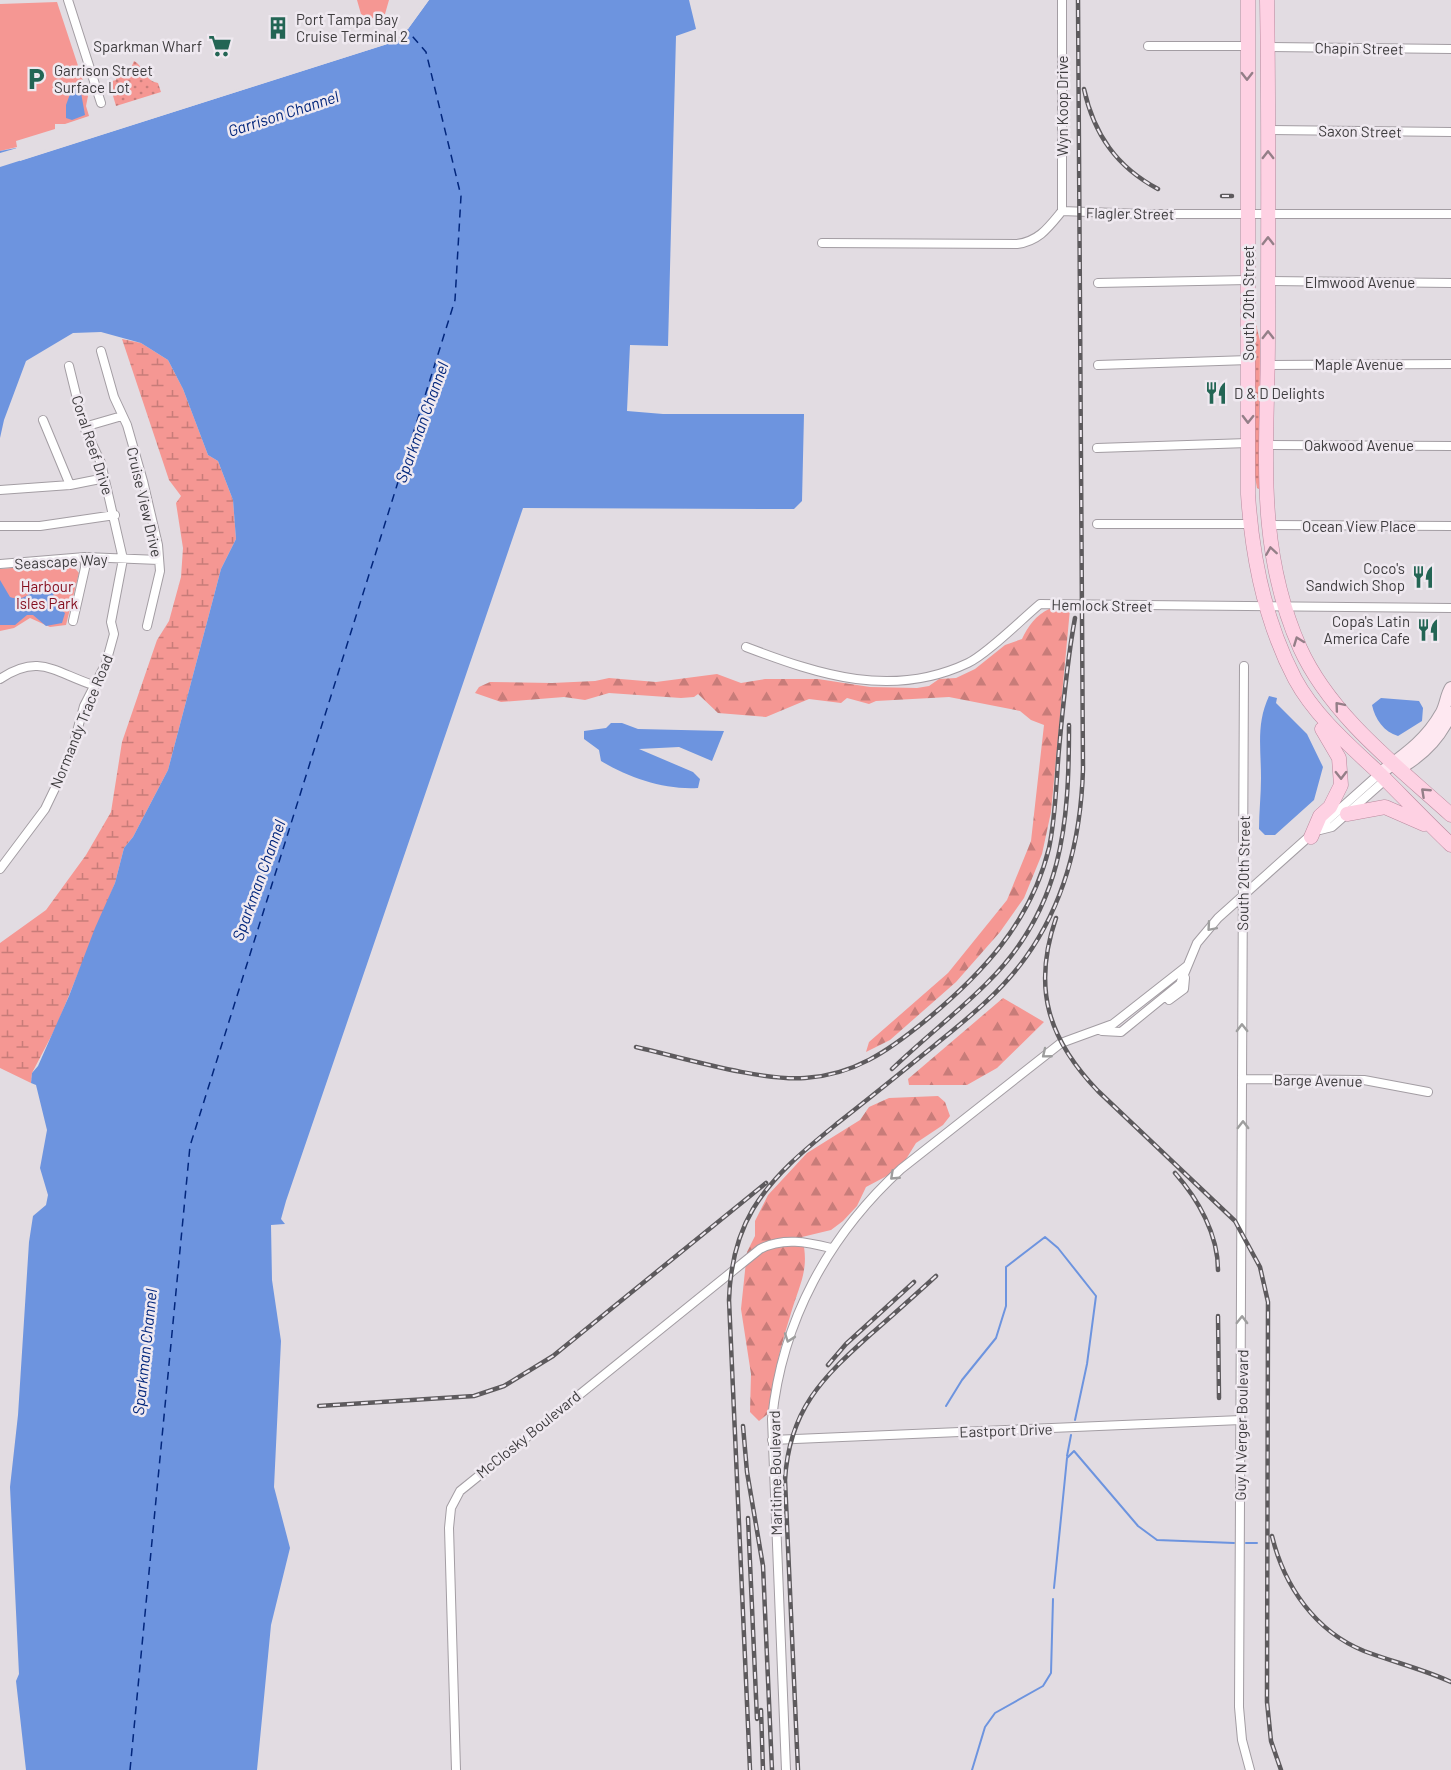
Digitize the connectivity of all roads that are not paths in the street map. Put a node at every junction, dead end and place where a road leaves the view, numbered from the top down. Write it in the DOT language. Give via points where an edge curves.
graph roads {
  1 [pos="69,0"];
  2 [pos="1062,0"];
  3 [pos="1248,0"];
  4 [pos="1267,0"];
  5 [pos="1148,46"];
  6 [pos="1247,46"];
  7 [pos="1268,47"];
  8 [pos="1451,49"];
  9 [pos="101,103"];
  10 [pos="1268,130"];
  11 [pos="1451,132"];
  12 [pos="1062,211"];
  13 [pos="1248,213"];
  14 [pos="1268,213"];
  15 [pos="1451,214"];
  16 [pos="822,243"];
  17 [pos="1248,280"];
  18 [pos="1268,281"];
  19 [pos="1098,283"];
  20 [pos="1451,283"];
  21 [pos="101,351"];
  22 [pos="1249,360"];
  23 [pos="1451,364"];
  24 [pos="1098,365"];
  25 [pos="1268,365"];
  26 [pos="69,366"];
  27 [pos="122,416"];
  28 [pos="43,420"];
  29 [pos="84,427"];
  30 [pos="1248,443"];
  31 [pos="1267,445"];
  32 [pos="1451,446"];
  33 [pos="1097,448"];
  34 [pos="105,478"];
  35 [pos="70,485"];
  36 [pos="0,490"];
  37 [pos="114,515"];
  38 [pos="1097,524"];
  39 [pos="1250,524"];
  40 [pos="1267,525"];
  41 [pos="0,526"];
  42 [pos="1451,526"];
  43 [pos="85,557"];
  44 [pos="123,559"];
  45 [pos="159,560"];
  46 [pos="0,564"];
  47 [pos="1267,607"];
  48 [pos="1285,608"];
  49 [pos="1451,608"];
  50 [pos="73,621"];
  51 [pos="147,626"];
  52 [pos="1275,631"];
  53 [pos="746,647"];
  54 [pos="1244,666"];
  55 [pos="0,679"];
  56 [pos="93,685"];
  57 [pos="1451,688"];
  58 [pos="1451,713"];
  59 [pos="1397,766"];
  60 [pos="1382,777"];
  61 [pos="1347,814"];
  62 [pos="1451,815"];
  63 [pos="1432,827"];
  64 [pos="1316,833"];
  65 [pos="1451,845"];
  66 [pos="2,863"];
  67 [pos="1243,894"];
  68 [pos="1187,966"];
  69 [pos="1099,1031"];
  70 [pos="1244,1079"];
  71 [pos="1428,1092"];
  72 [pos="831,1248"];
  73 [pos="1241,1420"];
  74 [pos="772,1440"];
  75 [pos="456,1770"];
  76 [pos="786,1770"];
  77 [pos="1250,1770"];
  1 -- 9 [label="street"];
  2 -- 12 [label="street, Wyn Koop Drive"];
  3 -- 6 [label="main road, South 20th Street"];
  4 -- 7 [label="main road, South 20th Street"];
  5 -- 6 [label="street"];
  6 -- 13 [label="main road, South 20th Street, one-way"];
  7 -- 8 [label="street, Chapin Street"];
  7 -- 10 [label="main road, South 20th Street"];
  10 -- 11 [label="street, Saxon Street"];
  14 -- 10 [label="main road, South 20th Street, one-way"];
  12 -- 13 [label="street, Flagler Street"];
  12 -- 16 [label="street" via="1040,236 1017,244"];
  13 -- 14 [label="street, Flagler Street"];
  13 -- 17 [label="main road, South 20th Street"];
  14 -- 15 [label="street, Flagler Street"];
  18 -- 14 [label="main road, South 20th Street, one-way"];
  17 -- 19 [label="street"];
  17 -- 22 [label="main road, South 20th Street"];
  18 -- 20 [label="street, Elmwood Avenue"];
  25 -- 18 [label="main road, South 20th Street, one-way"];
  21 -- 27 [label="street, Cruise View Drive"];
  22 -- 24 [label="street"];
  22 -- 30 [label="main road, South 20th Street, one-way"];
  23 -- 25 [label="street, Maple Avenue"];
  25 -- 31 [label="main road, South 20th Street"];
  26 -- 29 [label="street, Coral Reef Drive"];
  27 -- 29 [label="street"];
  27 -- 45 [label="street, Cruise View Drive" via="143,480"];
  28 -- 35 [label="street"];
  29 -- 34 [label="street, Coral Reef Drive"];
  30 -- 33 [label="street"];
  30 -- 39 [label="main road, South 20th Street"];
  31 -- 32 [label="street, Oakwood Avenue"];
  31 -- 40 [label="main road, South 20th Street"];
  34 -- 35 [label="street"];
  34 -- 37 [label="street, Coral Reef Drive"];
  35 -- 36 [label="street"];
  37 -- 41 [label="street" via="40,526"];
  37 -- 44 [label="street, Coral Reef Drive"];
  38 -- 39 [label="street"];
  39 -- 47 [label="main road, South 20th Street"];
  40 -- 42 [label="street, Ocean View Place"];
  48 -- 40 [label="main road, South 20th Street, one-way"];
  43 -- 44 [label="street, Seascape Way"];
  43 -- 46 [label="street, Seascape Way"];
  43 -- 50 [label="street"];
  44 -- 45 [label="street, Seascape Way"];
  44 -- 56 [label="street, Normandy Trace Road" via="111,622 114,634 106,663"];
  45 -- 51 [label="street, Cruise View Drive"];
  47 -- 48 [label="street, Hemlock Street"];
  47 -- 52 [label="main road, South 20th Street"];
  47 -- 53 [label="street, Hemlock Street" via="1040,604 970,662 915,680 850,680 798,667"];
  48 -- 49 [label="street, Hemlock Street"];
  59 -- 48 [label="main road, South 20th Street, one-way" via="1333,700 1301,650"];
  52 -- 60 [label="main road, South 20th Street" via="1296,680 1333,730"];
  52 -- 64 [label="main road, one-way" via="1272,646 1276,656 1332,743 1341,767 1338,793 1320,816"];
  54 -- 67 [label="street, South 20th Street"];
  55 -- 56 [label="street" via="25,666 42,666"];
  56 -- 66 [label="street, Normandy Trace Road" via="70,757 45,808"];
  57 -- 59 [label="street" via="1432,729"];
  58 -- 59 [label="street" via="1424,753"];
  59 -- 60 [label="street, Maritime Boulevard"];
  62 -- 59 [label="main road, South 20th Street, one-way"];
  60 -- 61 [label="street, Maritime Boulevard"];
  60 -- 63 [label="main road, South 20th Street"];
  60 -- 64 [label="street, Maritime Boulevard" via="1327,819"];
  61 -- 63 [label="main road" via="1385,807"];
  61 -- 64 [label="street, Maritime Boulevard" via="1332,827"];
  63 -- 65 [label="main road, South 20th Street"];
  64 -- 67 [label="street, Maritime Boulevard"];
  67 -- 68 [label="street, Maritime Boulevard, one-way" via="1197,943"];
  70 -- 67 [label="street, South 20th Street, one-way"];
  68 -- 69 [label="street, Maritime Boulevard" via="1173,969"];
  68 -- 69 [label="street, Maritime Boulevard" via="1180,984 1121,1032"];
  69 -- 72 [label="street, Maritime Boulevard, one-way" via="1060,1043 914,1158 865,1204"];
  70 -- 71 [label="street, Barge Avenue" via="1364,1080"];
  73 -- 70 [label="street, Guy N Verger Boulevard, one-way"];
  72 -- 74 [label="street, Maritime Boulevard, one-way" via="790,1334 775,1393"];
  72 -- 75 [label="street, McClosky Boulevard" via="794,1241 760,1249 460,1491 451,1508 449,1528"];
  73 -- 74 [label="street, Eastport Drive"];
  73 -- 77 [label="street, Guy N Verger Boulevard" via="1239,1707"];
  74 -- 76 [label="street, Maritime Boulevard"];
}
